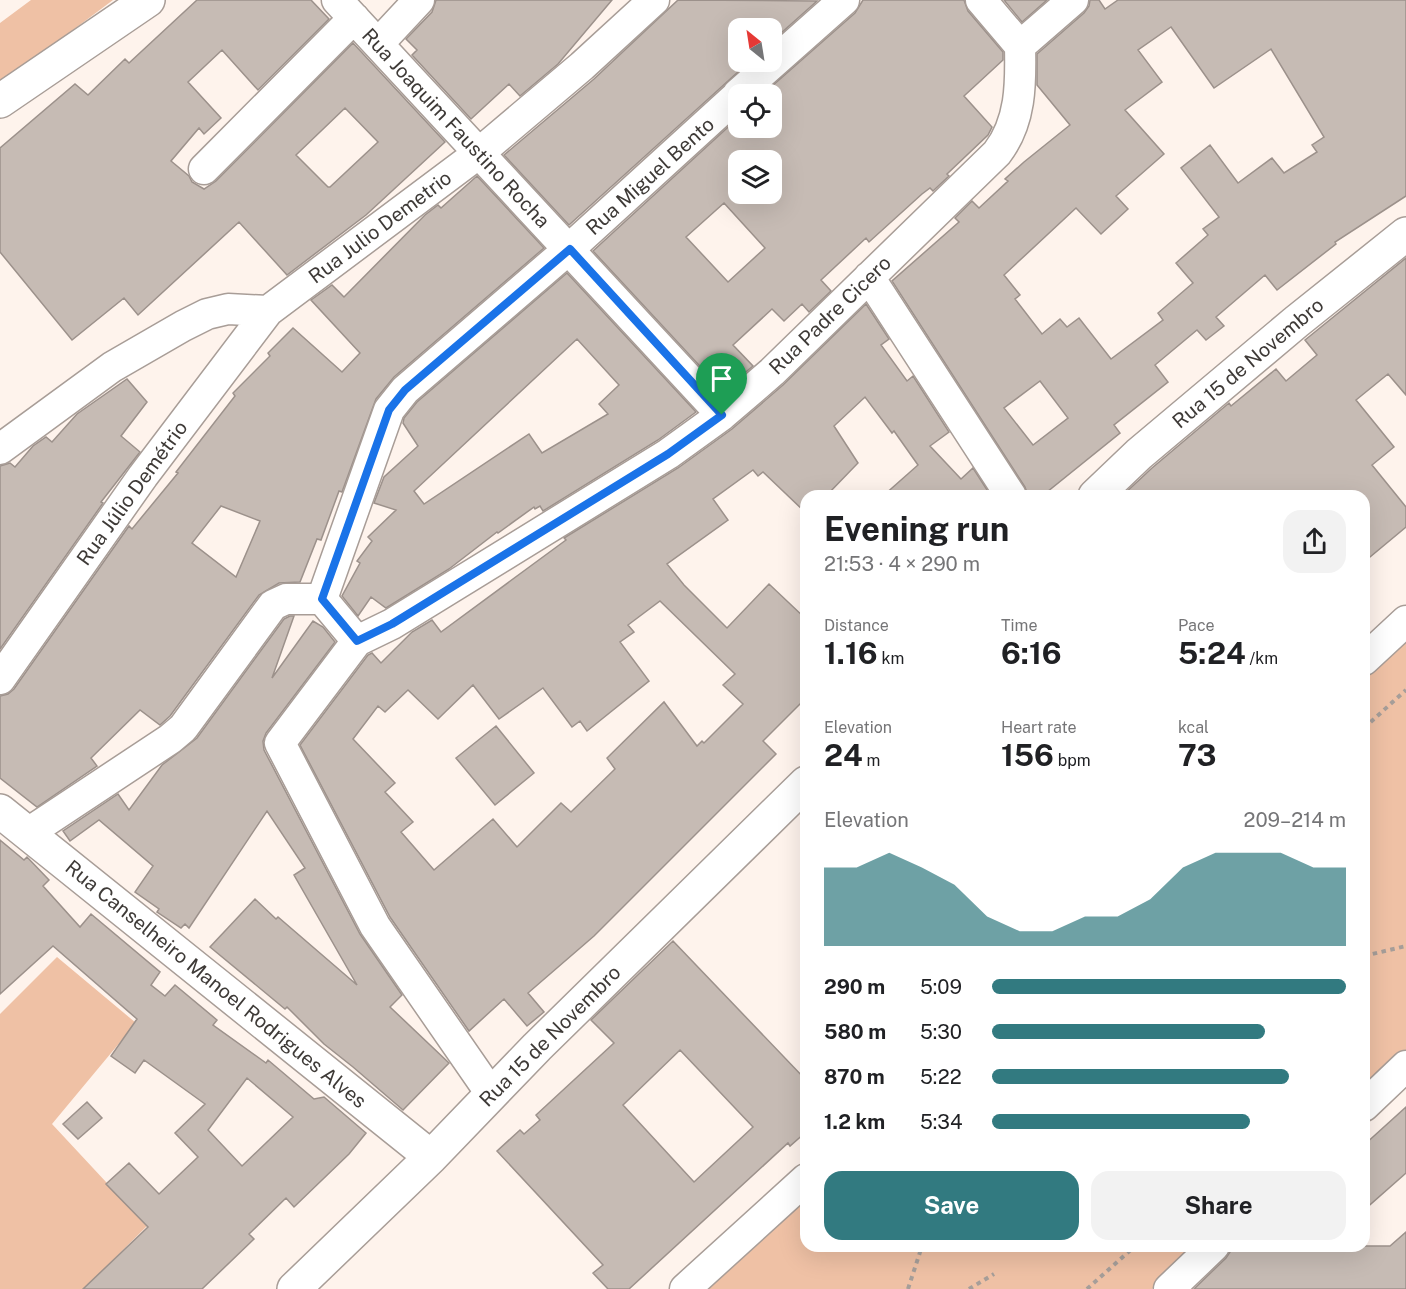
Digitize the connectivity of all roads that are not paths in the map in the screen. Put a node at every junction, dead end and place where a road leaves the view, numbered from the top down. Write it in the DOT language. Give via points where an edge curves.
graph roads {
  1 [pos="148,0"];
  2 [pos="419,0"];
  3 [pos="654,0"];
  4 [pos="844,0"];
  5 [pos="981,0"];
  6 [pos="1073,0"];
  7 [pos="345,9"];
  8 [pos="378,44"];
  9 [pos="1020,46"];
  10 [pos="750,84"];
  11 [pos="0,101"];
  12 [pos="728,104"];
  13 [pos="479,153"];
  14 [pos="204,168"];
  15 [pos="1406,234"];
  16 [pos="570,249"];
  17 [pos="869,277"];
  18 [pos="268,311"];
  19 [pos="722,415"];
  20 [pos="0,449"];
  21 [pos="1007,490"];
  22 [pos="1101,490"];
  23 [pos="322,599"];
  24 [pos="1406,621"];
  25 [pos="357,641"];
  26 [pos="1370,654"];
  27 [pos="0,679"];
  28 [pos="800,789"];
  29 [pos="0,811"];
  30 [pos="28,832"];
  31 [pos="1401,1081"];
  32 [pos="492,1095"];
  33 [pos="1370,1102"];
  34 [pos="430,1157"];
  35 [pos="800,1184"];
  36 [pos="1208,1252"];
  37 [pos="294,1289"];
  38 [pos="685,1289"];
  39 [pos="1169,1289"];
  1 -- 11 [label="main road"];
  2 -- 8 [label="street"];
  3 -- 13 [label="street, Rua Julio Demetrio"];
  4 -- 10 [label="street, Rua Miguel Bento"];
  5 -- 9 [label="street"];
  6 -- 9 [label="street"];
  7 -- 8 [label="street, Rua Joaquim Faustino Rocha"];
  7 -- 14 [label="street"];
  8 -- 13 [label="street, Rua Joaquim Faustino Rocha"];
  9 -- 17 [label="street, Rua Padre Cicero" via="1017,109 1003,144"];
  12 -- 16 [label="street, Rua Miguel Bento"];
  13 -- 16 [label="street, Rua Joaquim Faustino Rocha"];
  13 -- 18 [label="street, Rua Julio Demetrio"];
  15 -- 22 [label="main road, Rua 15 de Novembro" via="1148,446"];
  16 -- 19 [label="street, Rua Joaquim Faustino Rocha"];
  16 -- 23 [label="street, Rua Miguel Bento" via="405,390 389,410"];
  17 -- 19 [label="street, Rua Padre Cicero"];
  17 -- 21 [label="street"];
  18 -- 20 [label="street" via="228,309 183,326 112,367"];
  18 -- 27 [label="street, Rua Júlio Demétrio" via="143,476"];
  19 -- 25 [label="street, Rua Padre Cicero" via="668,454 392,624"];
  23 -- 25 [label="street"];
  23 -- 30 [label="street" via="286,598 273,605 183,728"];
  24 -- 26 [label="street"];
  25 -- 32 [label="street" via="280,743 375,926"];
  28 -- 32 [label="main road, Rua 15 de Novembro"];
  29 -- 30 [label="main road, Rua Canselheiro Manoel Rodrigues Alves"];
  30 -- 34 [label="main road, Rua Canselheiro Manoel Rodrigues Alves"];
  31 -- 33 [label="street"];
  32 -- 34 [label="main road, Rua 15 de Novembro"];
  34 -- 37 [label="main road, Rua 15 de Novembro"];
  35 -- 38 [label="street"];
  36 -- 39 [label="street"];
}
